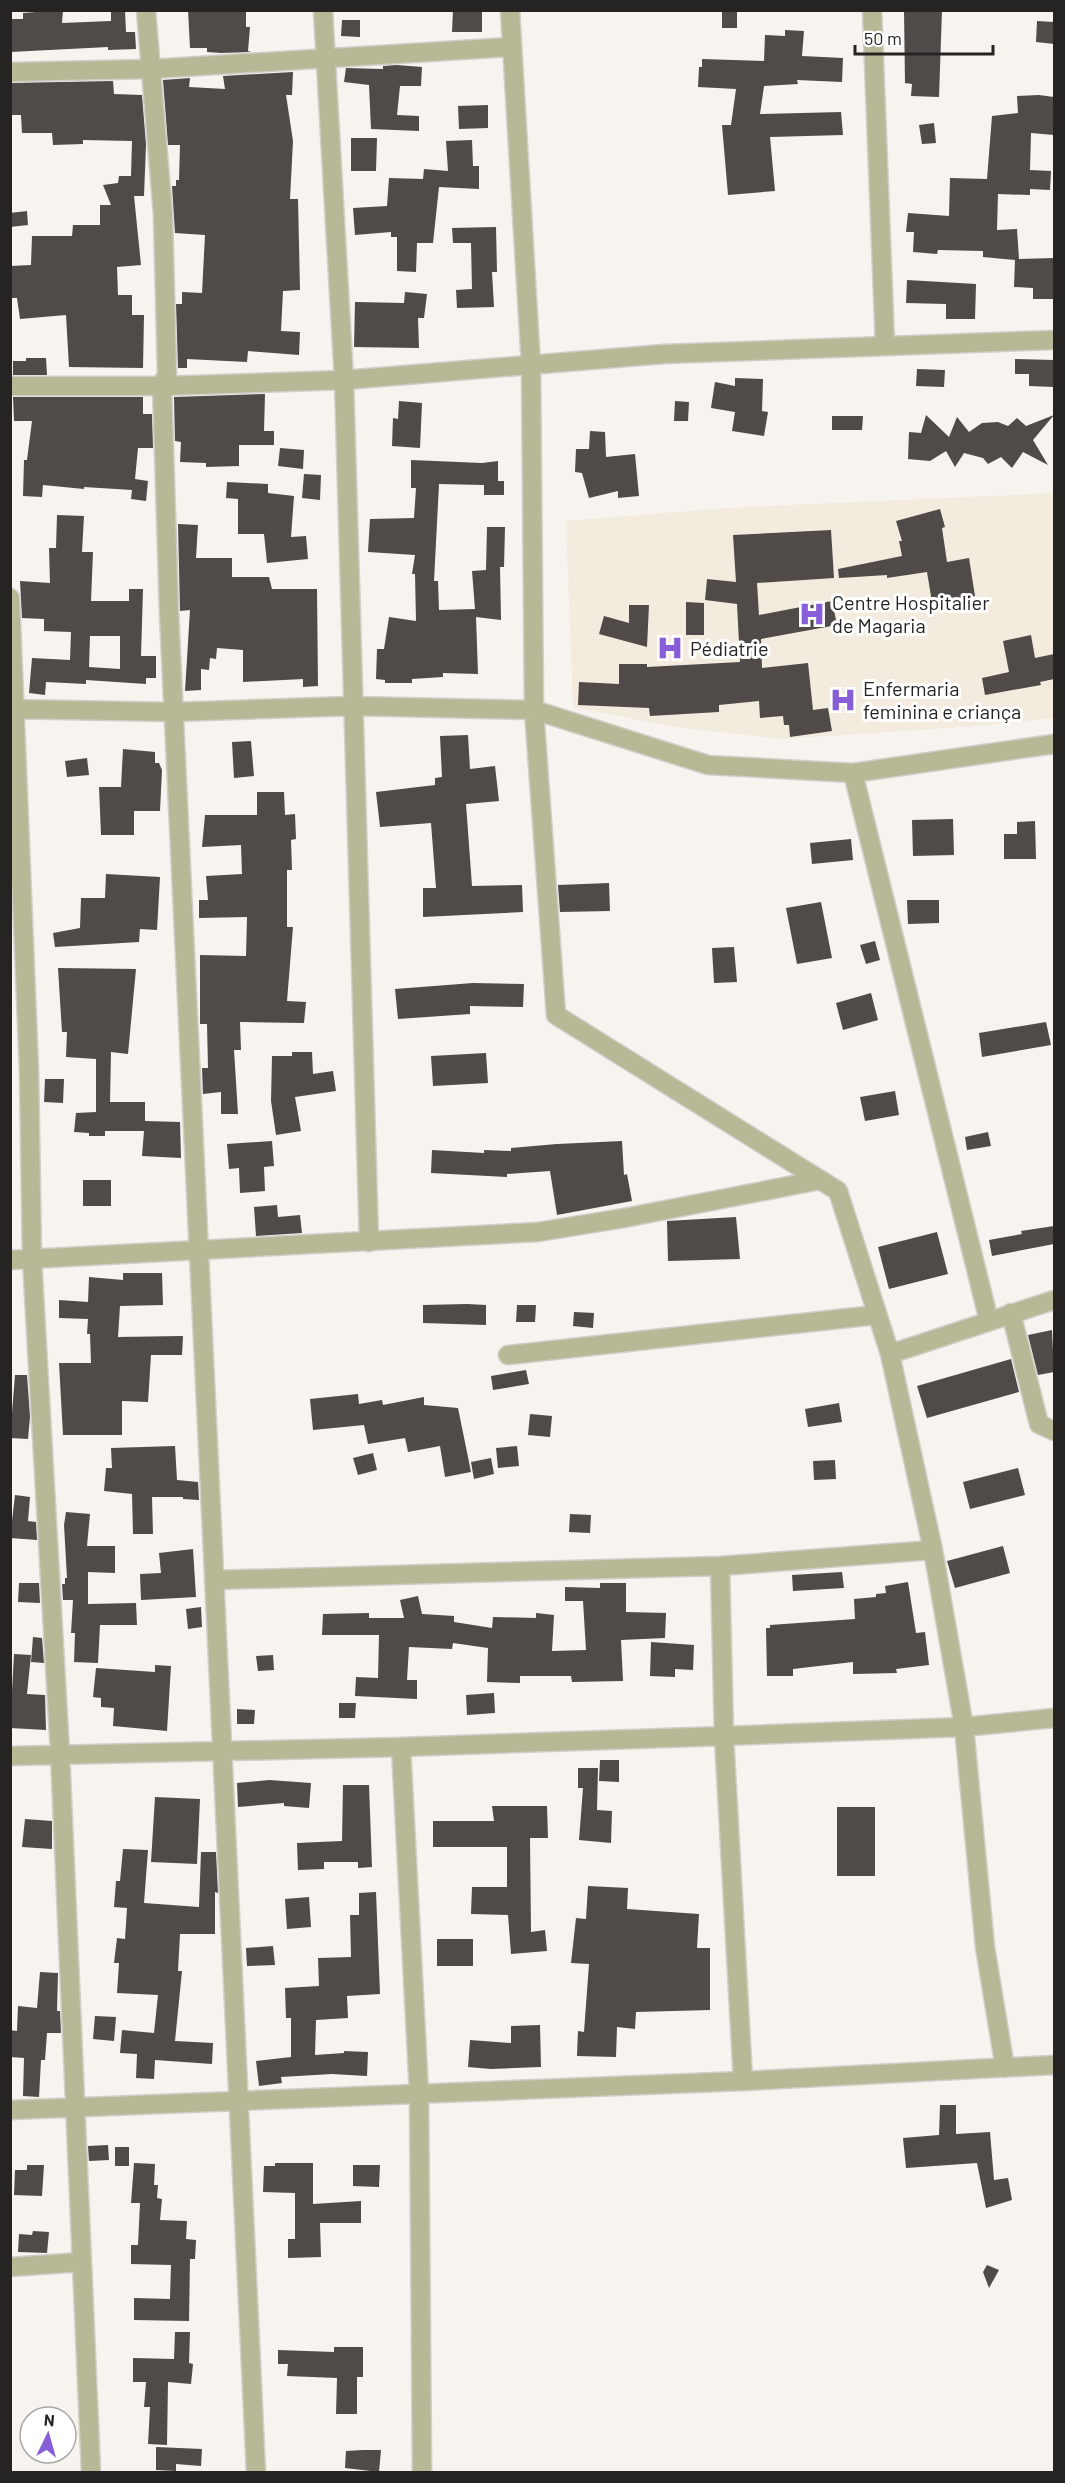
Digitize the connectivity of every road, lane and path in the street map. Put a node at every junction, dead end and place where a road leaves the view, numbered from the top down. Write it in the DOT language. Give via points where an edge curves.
graph roads {
  1 [pos="146,10"];
  2 [pos="323,10"];
  3 [pos="510,10"];
  4 [pos="872,10"];
  5 [pos="511,47"];
  6 [pos="326,59"];
  7 [pos="152,69"];
  8 [pos="10,72"];
  9 [pos="1054,340"];
  10 [pos="885,345"];
  11 [pos="531,366"];
  12 [pos="344,380"];
  13 [pos="10,386"];
  14 [pos="162,386"];
  15 [pos="10,598"];
  16 [pos="352,706"];
  17 [pos="13,708"];
  18 [pos="534,710"];
  19 [pos="173,712"];
  20 [pos="1054,744"];
  21 [pos="852,773"];
  22 [pos="820,1180"];
  23 [pos="369,1242"];
  24 [pos="199,1252"];
  25 [pos="32,1259"];
  26 [pos="10,1260"];
  27 [pos="1054,1300"];
  28 [pos="1011,1313"];
  29 [pos="876,1315"];
  30 [pos="989,1321"];
  31 [pos="890,1354"];
  32 [pos="508,1355"];
  33 [pos="1054,1431"];
  34 [pos="933,1550"];
  35 [pos="720,1566"];
  36 [pos="214,1580"];
  37 [pos="1054,1718"];
  38 [pos="964,1727"];
  39 [pos="724,1736"];
  40 [pos="401,1747"];
  41 [pos="223,1751"];
  42 [pos="60,1754"];
  43 [pos="10,1756"];
  44 [pos="1054,2065"];
  45 [pos="1005,2068"];
  46 [pos="743,2081"];
  47 [pos="419,2093"];
  48 [pos="239,2100"];
  49 [pos="75,2107"];
  50 [pos="10,2110"];
  51 [pos="81,2262"];
  52 [pos="10,2267"];
  53 [pos="91,2472"];
  54 [pos="256,2472"];
  55 [pos="422,2472"];
  1 -- 7 [label="street"];
  2 -- 6 [label="street"];
  3 -- 5 [label="street"];
  4 -- 10 [label="street"];
  5 -- 6 [label="street"];
  5 -- 11 [label="street"];
  6 -- 7 [label="street"];
  6 -- 12 [label="street"];
  7 -- 8 [label="street"];
  7 -- 14 [label="street" via="163,215 167,374"];
  9 -- 10 [label="street"];
  10 -- 11 [label="street" via="664,354"];
  11 -- 12 [label="street"];
  11 -- 18 [label="street"];
  12 -- 14 [label="street"];
  12 -- 16 [label="street"];
  13 -- 14 [label="street"];
  14 -- 19 [label="street"];
  15 -- 17 [label="street"];
  16 -- 18 [label="street"];
  16 -- 19 [label="street"];
  16 -- 23 [label="street"];
  17 -- 19 [label="street"];
  17 -- 25 [label="street" via="29,1071"];
  18 -- 21 [label="street" via="708,765"];
  18 -- 22 [label="street" via="556,1015"];
  19 -- 24 [label="street"];
  20 -- 21 [label="street"];
  21 -- 30 [label="street"];
  22 -- 23 [label="street" via="538,1232"];
  22 -- 29 [label="street" via="838,1191"];
  23 -- 24 [label="street"];
  24 -- 25 [label="street"];
  24 -- 36 [label="street"];
  25 -- 26 [label="street"];
  25 -- 42 [label="street"];
  27 -- 28 [label="street"];
  28 -- 30 [label="street"];
  28 -- 33 [label="street" via="1039,1424"];
  29 -- 31 [label="street"];
  29 -- 32 [label="street"];
  30 -- 31 [label="street"];
  31 -- 34 [label="street"];
  34 -- 35 [label="street"];
  34 -- 38 [label="street"];
  35 -- 36 [label="street"];
  35 -- 39 [label="street"];
  36 -- 41 [label="street"];
  37 -- 38 [label="street"];
  38 -- 39 [label="street"];
  38 -- 45 [label="street" via="985,1947"];
  39 -- 40 [label="street"];
  39 -- 46 [label="street"];
  40 -- 41 [label="street"];
  40 -- 47 [label="street"];
  41 -- 42 [label="street"];
  41 -- 48 [label="street"];
  42 -- 43 [label="street"];
  42 -- 49 [label="street"];
  44 -- 45 [label="street"];
  45 -- 46 [label="street"];
  46 -- 47 [label="street"];
  47 -- 48 [label="street"];
  47 -- 55 [label="street"];
  48 -- 49 [label="street"];
  48 -- 54 [label="street"];
  49 -- 50 [label="street"];
  49 -- 51 [label="street"];
  51 -- 52 [label="street"];
  51 -- 53 [label="street"];
}
